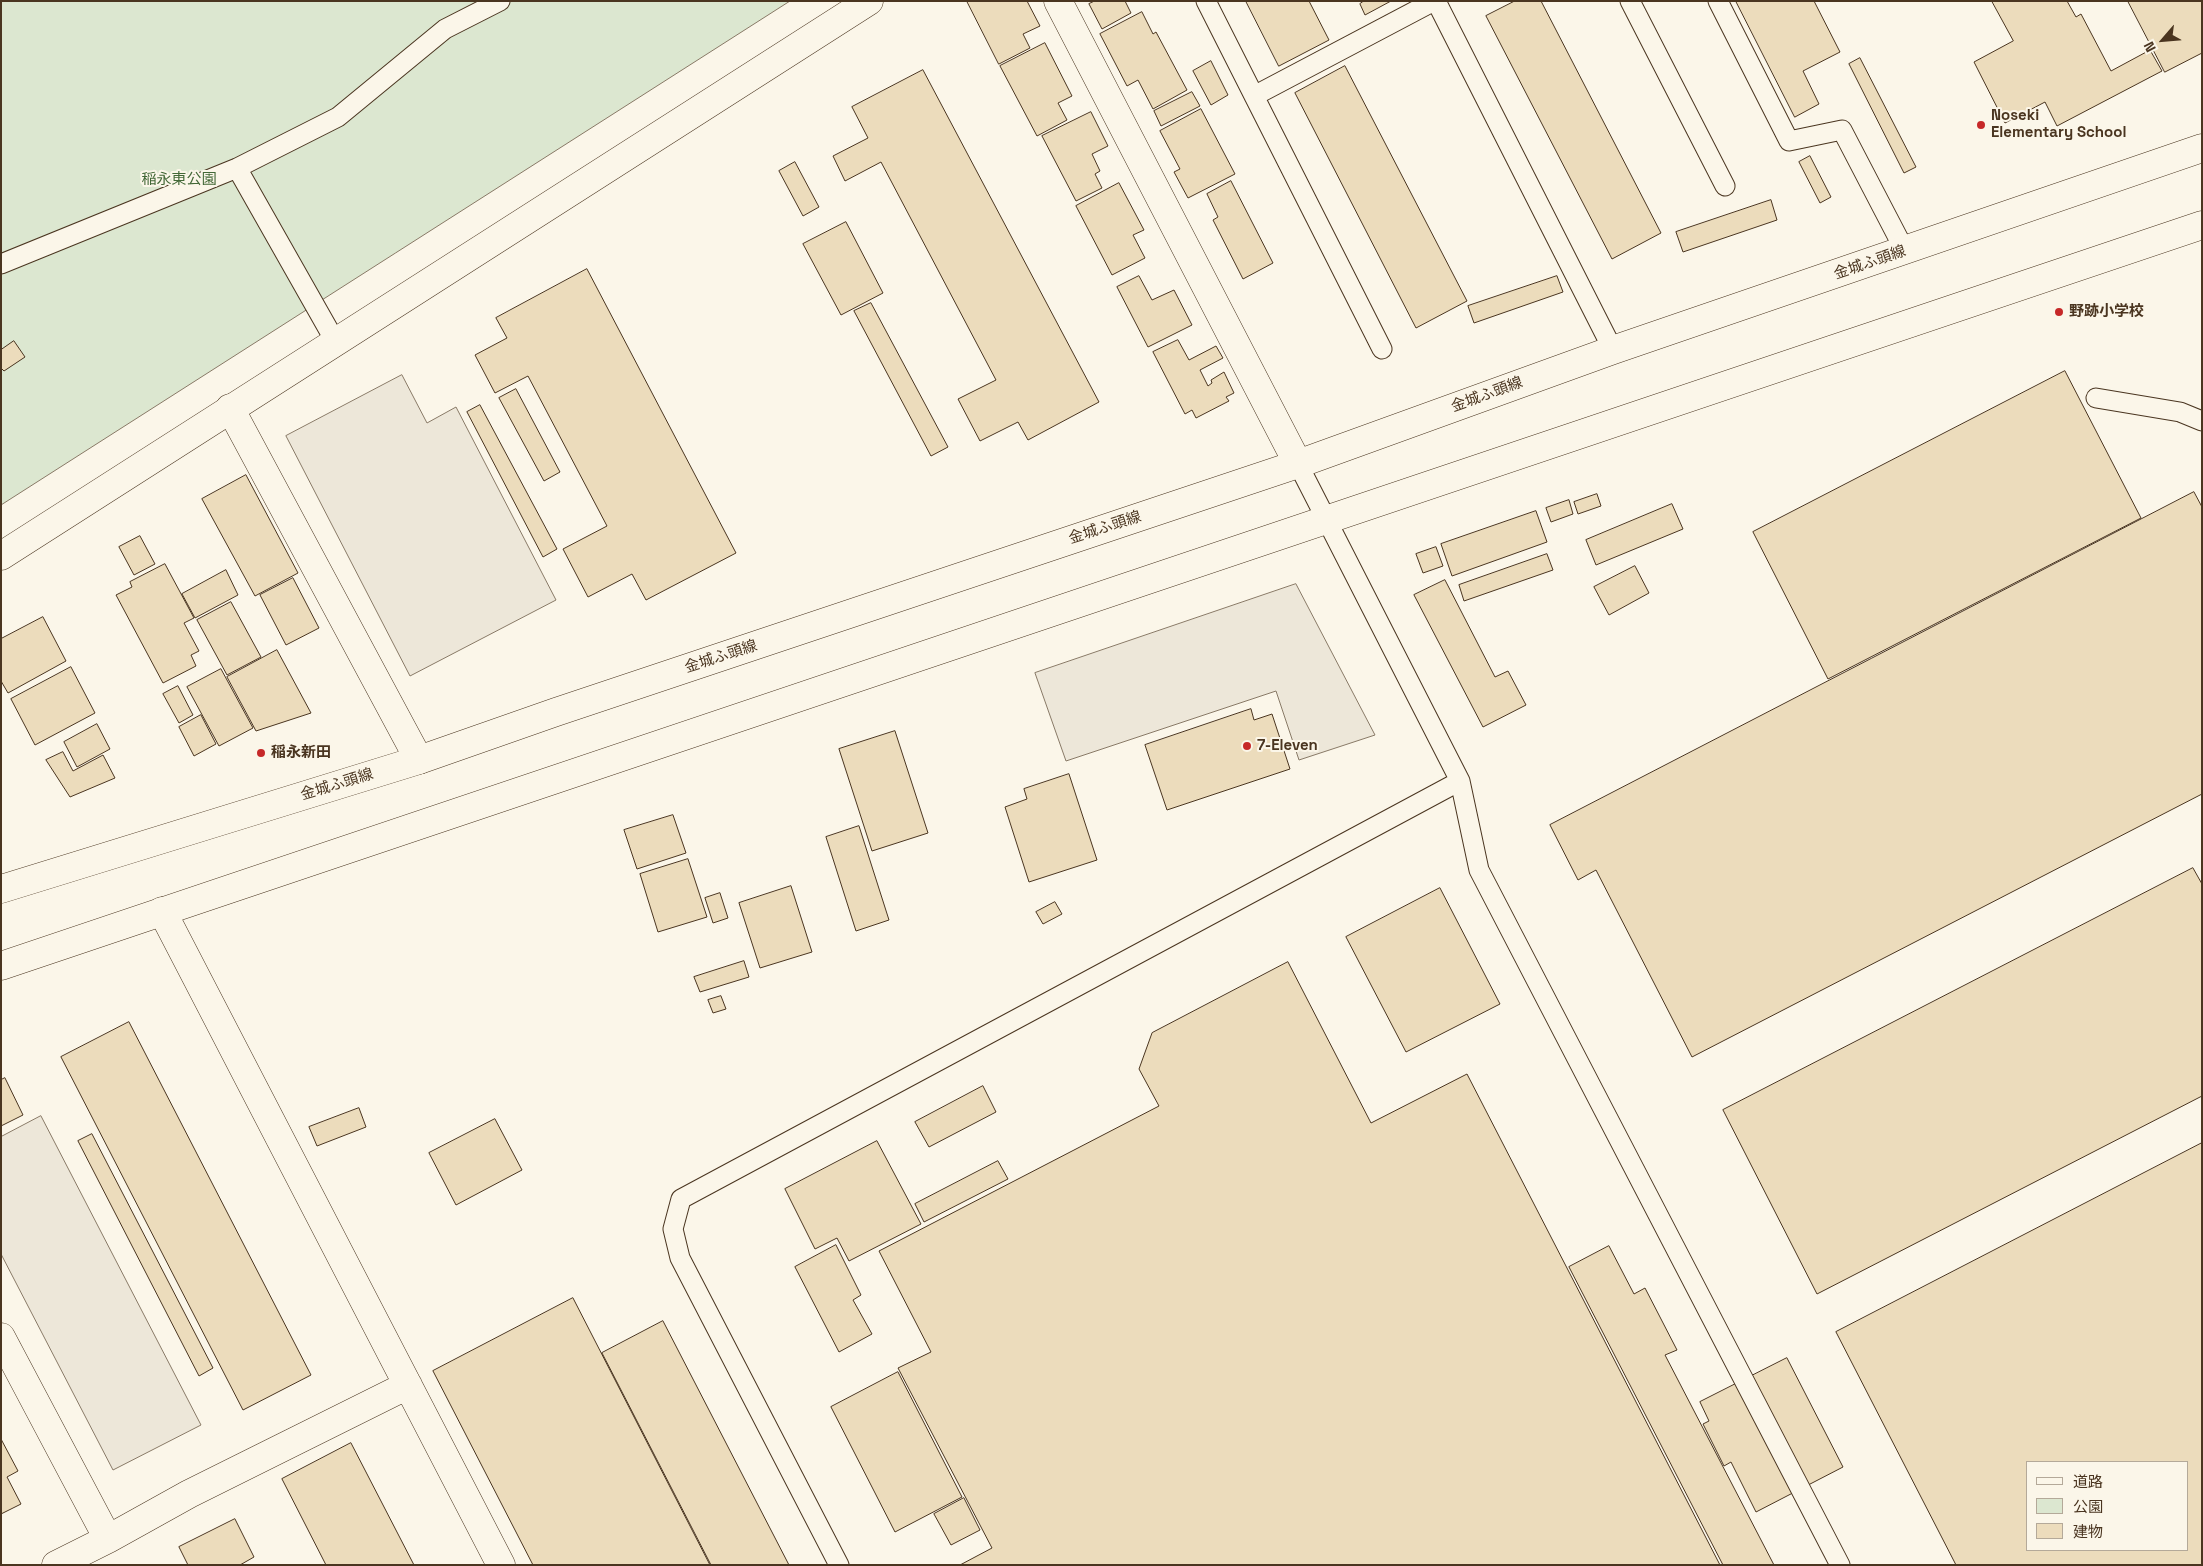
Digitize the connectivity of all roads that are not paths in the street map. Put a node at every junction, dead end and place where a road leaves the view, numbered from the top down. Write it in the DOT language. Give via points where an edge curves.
graph roads {
  1 [pos="500,1"];
  2 [pos="869,1"];
  3 [pos="1058,1"];
  4 [pos="1206,1"];
  5 [pos="1435,1"];
  6 [pos="1630,1"];
  7 [pos="1718,1"];
  8 [pos="1254,96"];
  9 [pos="2202,148"];
  10 [pos="237,168"];
  11 [pos="1724,186"];
  12 [pos="2202,225"];
  13 [pos="1906,251"];
  14 [pos="1,264"];
  15 [pos="335,341"];
  16 [pos="1382,349"];
  17 [pos="1613,350"];
  18 [pos="2096,398"];
  19 [pos="230,408"];
  20 [pos="2202,421"];
  21 [pos="1298,464"];
  22 [pos="1326,519"];
  23 [pos="1,556"];
  24 [pos="419,760"];
  25 [pos="1460,781"];
  26 [pos="1,889"];
  27 [pos="162,910"];
  28 [pos="1,966"];
  29 [pos="1,1337"];
  30 [pos="408,1385"];
  31 [pos="108,1540"];
  32 [pos="56,1565"];
  33 [pos="501,1565"];
  34 [pos="839,1565"];
  35 [pos="1840,1565"];
  1 -- 10 [label="lane" via="445,29 338,117"];
  2 -- 15 [label="main road"];
  3 -- 21 [label="main road"];
  4 -- 8 [label="lane"];
  5 -- 8 [label="lane"];
  5 -- 17 [label="lane"];
  6 -- 11 [label="lane"];
  7 -- 13 [label="lane" via="1789,141 1842,130"];
  8 -- 16 [label="lane"];
  9 -- 13 [label="main road, 金城ふ頭線"];
  10 -- 14 [label="lane"];
  10 -- 15 [label="lane"];
  12 -- 22 [label="main road"];
  13 -- 17 [label="main road, 金城ふ頭線"];
  15 -- 19 [label="main road"];
  17 -- 21 [label="main road, 金城ふ頭線"];
  18 -- 20 [label="lane" via="2180,412"];
  19 -- 23 [label="main road"];
  19 -- 24 [label="main road"];
  21 -- 22 [label="lane"];
  21 -- 24 [label="main road, 金城ふ頭線"];
  22 -- 25 [label="lane"];
  22 -- 27 [label="main road"];
  24 -- 26 [label="main road, 金城ふ頭線"];
  25 -- 34 [label="lane" via="681,1199 672,1229 680,1258"];
  25 -- 35 [label="lane" via="1480,870"];
  27 -- 28 [label="main road"];
  27 -- 30 [label="main road"];
  29 -- 31 [label="main road"];
  30 -- 31 [label="main road" via="189,1494"];
  30 -- 33 [label="main road"];
  31 -- 32 [label="main road"];
}
